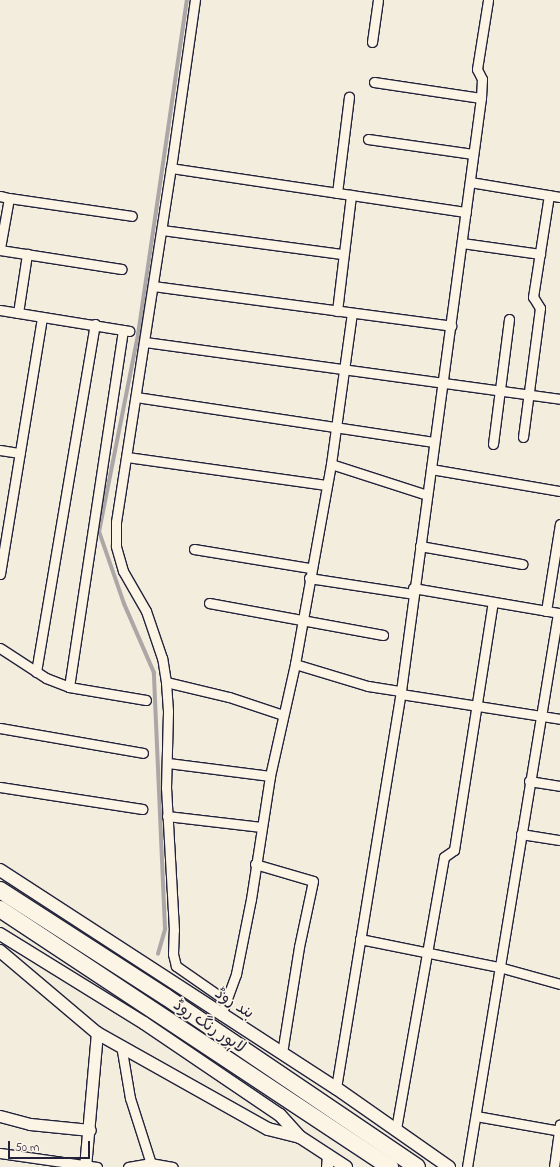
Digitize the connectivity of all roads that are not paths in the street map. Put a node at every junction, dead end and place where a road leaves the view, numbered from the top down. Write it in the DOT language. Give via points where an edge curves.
graph roads {
  1 [pos="194,0"];
  2 [pos="378,0"];
  3 [pos="488,0"];
  4 [pos="372,42"];
  5 [pos="374,82"];
  6 [pos="349,97"];
  7 [pos="481,98"];
  8 [pos="368,139"];
  9 [pos="473,154"];
  10 [pos="171,168"];
  11 [pos="470,182"];
  12 [pos="337,193"];
  13 [pos="351,195"];
  14 [pos="549,195"];
  15 [pos="4,197"];
  16 [pos="560,197"];
  17 [pos="466,212"];
  18 [pos="132,216"];
  19 [pos="162,230"];
  20 [pos="462,243"];
  21 [pos="0,249"];
  22 [pos="27,254"];
  23 [pos="343,254"];
  24 [pos="540,254"];
  25 [pos="122,269"];
  26 [pos="153,286"];
  27 [pos="0,310"];
  28 [pos="337,311"];
  29 [pos="18,313"];
  30 [pos="352,313"];
  31 [pos="42,317"];
  32 [pos="509,319"];
  33 [pos="95,324"];
  34 [pos="451,326"];
  35 [pos="145,342"];
  36 [pos="345,370"];
  37 [pos="443,382"];
  38 [pos="500,390"];
  39 [pos="529,394"];
  40 [pos="136,397"];
  41 [pos="560,399"];
  42 [pos="336,427"];
  43 [pos="523,437"];
  44 [pos="434,442"];
  45 [pos="493,444"];
  46 [pos="0,450"];
  47 [pos="20,454"];
  48 [pos="127,457"];
  49 [pos="330,464"];
  50 [pos="431,469"];
  51 [pos="326,485"];
  52 [pos="560,491"];
  53 [pos="427,495"];
  54 [pos="560,524"];
  55 [pos="3,541"];
  56 [pos="420,546"];
  57 [pos="194,549"];
  58 [pos="522,564"];
  59 [pos="310,568"];
  60 [pos="0,574"];
  61 [pos="309,578"];
  62 [pos="413,591"];
  63 [pos="209,602"];
  64 [pos="493,602"];
  65 [pos="546,611"];
  66 [pos="559,613"];
  67 [pos="302,621"];
  68 [pos="383,634"];
  69 [pos="0,648"];
  70 [pos="295,664"];
  71 [pos="36,672"];
  72 [pos="166,682"];
  73 [pos="69,687"];
  74 [pos="401,692"];
  75 [pos="146,700"];
  76 [pos="478,706"];
  77 [pos="283,714"];
  78 [pos="539,716"];
  79 [pos="560,720"];
  80 [pos="0,728"];
  81 [pos="144,754"];
  82 [pos="168,763"];
  83 [pos="270,776"];
  84 [pos="529,781"];
  85 [pos="560,786"];
  86 [pos="0,787"];
  87 [pos="142,809"];
  88 [pos="167,816"];
  89 [pos="261,827"];
  90 [pos="521,834"];
  91 [pos="560,840"];
  92 [pos="255,864"];
  93 [pos="0,870"];
  94 [pos="0,890"];
  95 [pos="0,909"];
  96 [pos="0,934"];
  97 [pos="360,939"];
  98 [pos="0,951"];
  99 [pos="427,952"];
  100 [pos="499,967"];
  101 [pos="560,984"];
  102 [pos="225,1000"];
  103 [pos="221,1015"];
  104 [pos="97,1033"];
  105 [pos="121,1045"];
  106 [pos="282,1053"];
  107 [pos="336,1088"];
  108 [pos="0,1116"];
  109 [pos="476,1116"];
  110 [pos="560,1128"];
  111 [pos="396,1129"];
  112 [pos="90,1130"];
  113 [pos="300,1137"];
  114 [pos="0,1154"];
  115 [pos="327,1161"];
  116 [pos="85,1166"];
  117 [pos="150,1166"];
  118 [pos="97,1167"];
  119 [pos="128,1167"];
  120 [pos="173,1167"];
  121 [pos="346,1167"];
  122 [pos="390,1167"];
  123 [pos="417,1167"];
  124 [pos="450,1167"];
  125 [pos="467,1167"];
  126 [pos="554,1167"];
  1 -- 10 [label="street"];
  2 -- 4 [label="street"];
  3 -- 7 [label="street" via="477,69 482,79"];
  5 -- 7 [label="street"];
  6 -- 12 [label="street"];
  7 -- 9 [label="street"];
  8 -- 9 [label="street"];
  9 -- 11 [label="street"];
  10 -- 12 [label="street"];
  10 -- 19 [label="street"];
  11 -- 14 [label="street"];
  11 -- 17 [label="street"];
  12 -- 13 [label="street"];
  13 -- 17 [label="street"];
  13 -- 23 [label="street"];
  14 -- 16 [label="street"];
  14 -- 24 [label="street"];
  15 -- 18 [label="street"];
  15 -- 21 [label="street"];
  17 -- 20 [label="street"];
  19 -- 23 [label="street"];
  19 -- 26 [label="street"];
  20 -- 24 [label="street"];
  20 -- 34 [label="street"];
  21 -- 22 [label="street"];
  22 -- 25 [label="street"];
  22 -- 29 [label="street"];
  23 -- 28 [label="street"];
  24 -- 39 [label="street" via="534,297 540,308"];
  26 -- 28 [label="street"];
  26 -- 35 [label="street"];
  27 -- 29 [label="street"];
  28 -- 30 [label="street"];
  29 -- 31 [label="street"];
  30 -- 34 [label="street"];
  30 -- 36 [label="street"];
  31 -- 33 [label="street"];
  31 -- 47 [label="street"];
  32 -- 38 [label="street"];
  33 -- 71 [label="street"];
  33 -- 73 [label="street" via="126,330"];
  34 -- 37 [label="street"];
  35 -- 36 [label="street"];
  35 -- 40 [label="street"];
  36 -- 37 [label="street"];
  36 -- 42 [label="street"];
  37 -- 38 [label="street"];
  37 -- 44 [label="street"];
  38 -- 39 [label="street"];
  38 -- 45 [label="street"];
  39 -- 41 [label="street"];
  39 -- 43 [label="street"];
  40 -- 42 [label="street"];
  40 -- 48 [label="street"];
  42 -- 44 [label="street"];
  42 -- 49 [label="street"];
  44 -- 50 [label="street"];
  46 -- 47 [label="street"];
  47 -- 55 [label="street"];
  48 -- 51 [label="street"];
  48 -- 72 [label="street" via="116,522 116,546 123,571 146,611 162,658"];
  49 -- 51 [label="street"];
  49 -- 53 [label="street"];
  50 -- 52 [label="street"];
  50 -- 53 [label="street"];
  51 -- 59 [label="street"];
  53 -- 56 [label="street"];
  54 -- 65 [label="street"];
  55 -- 60 [label="street"];
  56 -- 58 [label="street"];
  56 -- 62 [label="street"];
  57 -- 59 [label="street"];
  59 -- 61 [label="street"];
  61 -- 62 [label="street"];
  61 -- 67 [label="street"];
  62 -- 64 [label="street"];
  62 -- 74 [label="street"];
  63 -- 67 [label="street"];
  64 -- 65 [label="street"];
  64 -- 76 [label="street"];
  65 -- 66 [label="street"];
  66 -- 78 [label="street"];
  67 -- 68 [label="street"];
  67 -- 70 [label="street"];
  69 -- 71 [label="street"];
  70 -- 74 [label="street" via="368,686"];
  70 -- 77 [label="street"];
  71 -- 73 [label="street"];
  72 -- 77 [label="street" via="229,697"];
  72 -- 82 [label="street"];
  73 -- 75 [label="street"];
  74 -- 76 [label="street"];
  74 -- 97 [label="street"];
  76 -- 78 [label="street"];
  76 -- 99 [label="street" via="454,850 444,857"];
  77 -- 83 [label="street"];
  78 -- 79 [label="street"];
  78 -- 84 [label="street"];
  80 -- 81 [label="street"];
  82 -- 83 [label="street"];
  82 -- 88 [label="street"];
  83 -- 89 [label="street"];
  84 -- 85 [label="street"];
  84 -- 90 [label="street"];
  86 -- 87 [label="street"];
  88 -- 89 [label="street"];
  88 -- 102 [label="street" via="173,900 173,954 176,966"];
  89 -- 92 [label="street"];
  90 -- 91 [label="street"];
  90 -- 100 [label="street"];
  92 -- 102 [label="street" via="236,974"];
  92 -- 106 [label="street" via="314,881 299,947"];
  93 -- 103 [label="main road, بند روڈ"];
  94 -- 123 [label="highway, لاہور رنگ روڈ" via="166,997"];
  95 -- 122 [label="highway, لاہور رنگ روڈ"];
  96 -- 113 [label="main road" via="144,1023 280,1115"];
  97 -- 99 [label="street"];
  97 -- 107 [label="street"];
  98 -- 104 [label="main road"];
  99 -- 100 [label="street"];
  99 -- 111 [label="street"];
  100 -- 101 [label="street"];
  100 -- 109 [label="street"];
  102 -- 103 [label="street"];
  103 -- 106 [label="main road, بند روڈ"];
  104 -- 105 [label="main road"];
  104 -- 112 [label="street"];
  105 -- 113 [label="main road" via="268,1129"];
  105 -- 117 [label="street" via="130,1098"];
  106 -- 107 [label="main road, بند روڈ"];
  107 -- 111 [label="main road, بند روڈ"];
  108 -- 112 [label="street" via="30,1124"];
  109 -- 110 [label="street"];
  109 -- 125 [label="street"];
  110 -- 126 [label="street"];
  111 -- 124 [label="main road, بند روڈ"];
  112 -- 116 [label="street"];
  113 -- 115 [label="main road"];
  114 -- 116 [label="street"];
  115 -- 121 [label="main road"];
  116 -- 118 [label="street"];
  117 -- 119 [label="street"];
  117 -- 120 [label="street"];
}
